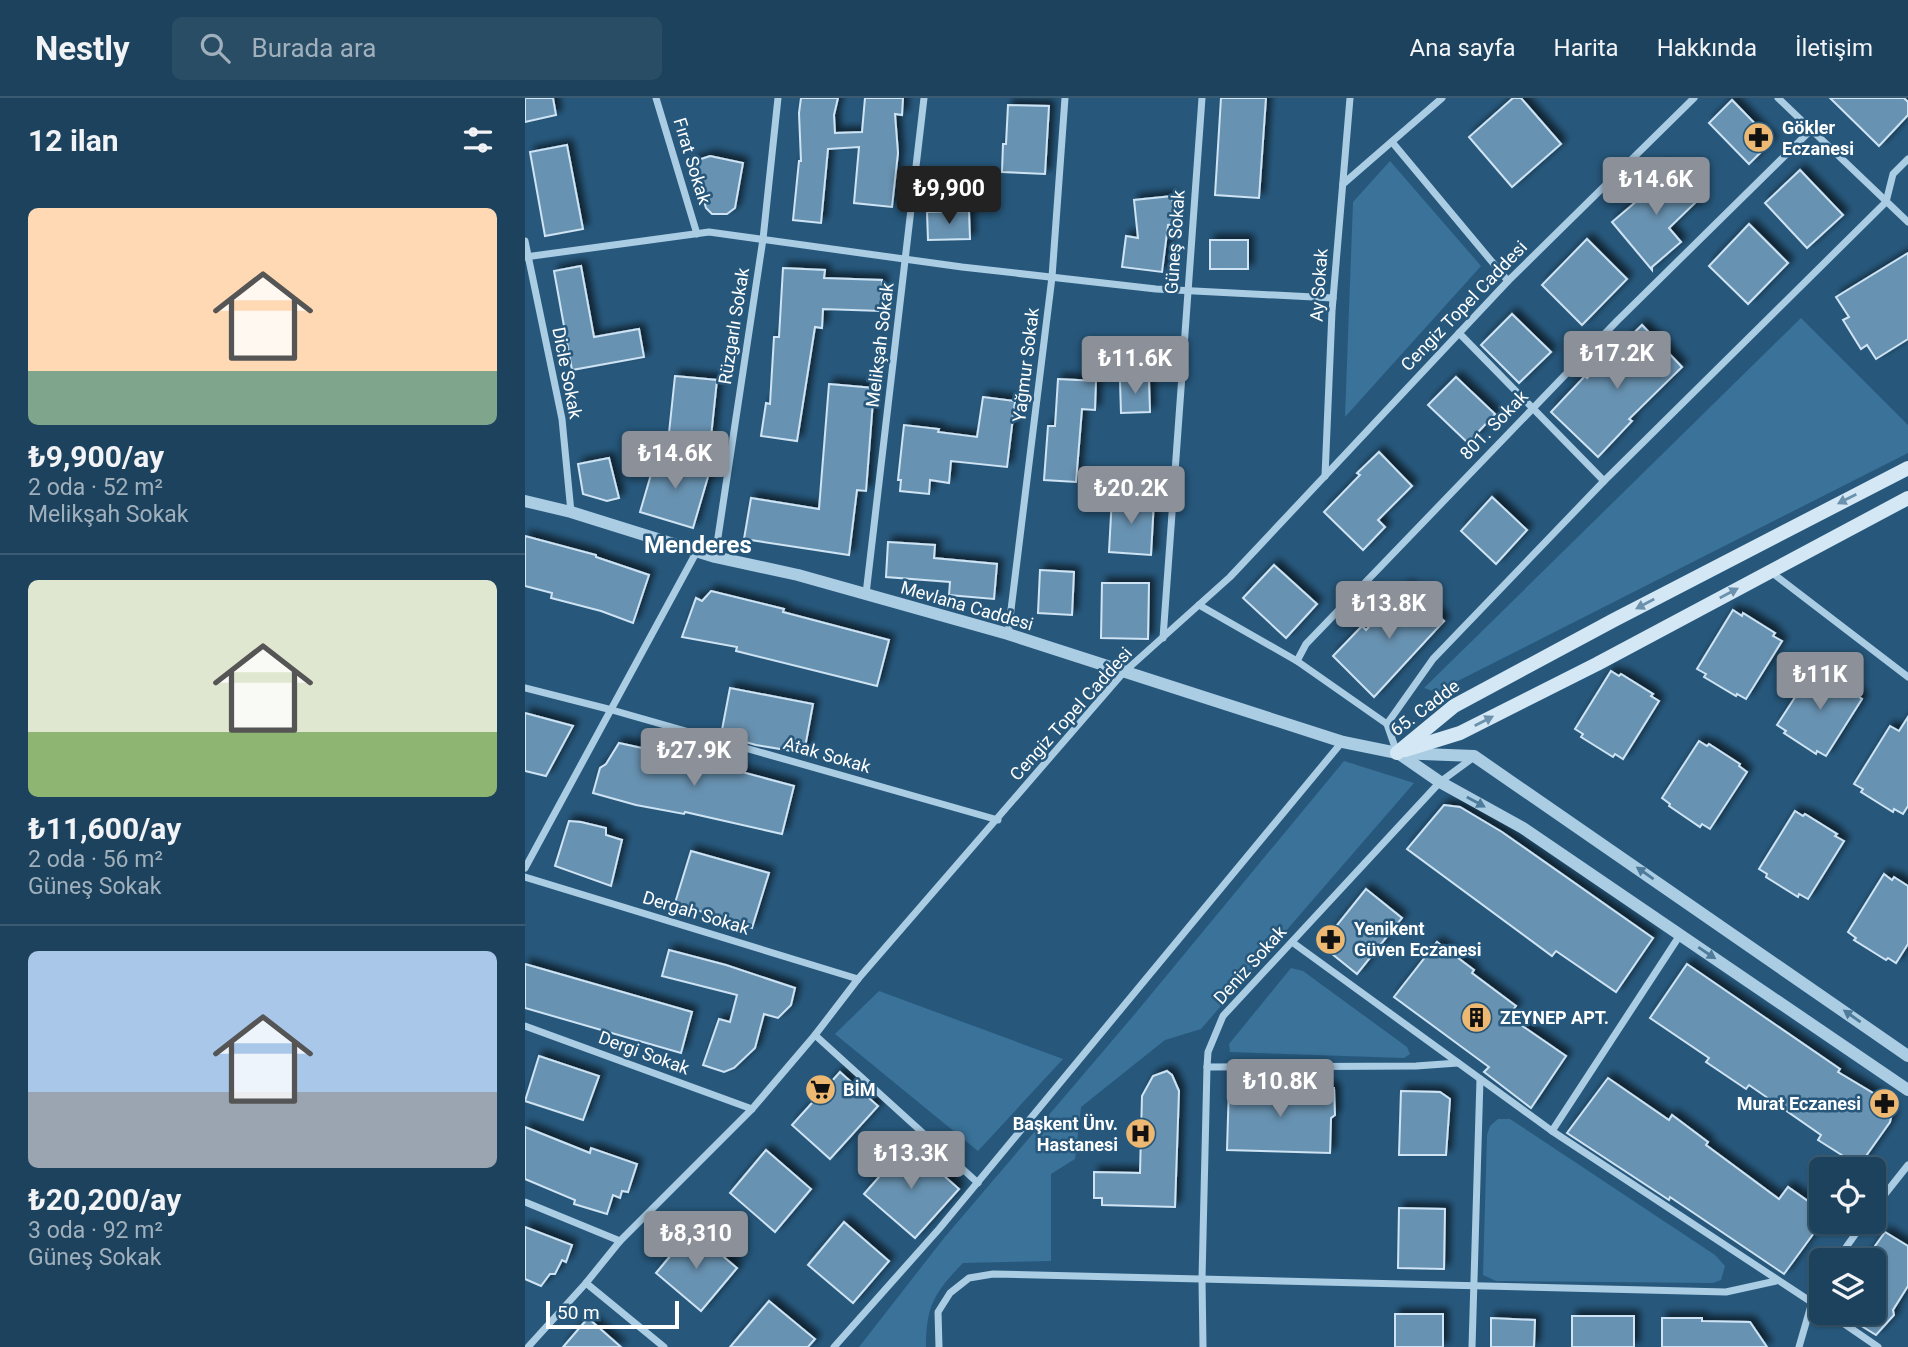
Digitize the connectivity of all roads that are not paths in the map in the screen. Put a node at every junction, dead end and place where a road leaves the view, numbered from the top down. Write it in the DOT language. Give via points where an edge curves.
graph roads {
  1 [pos="656,98"];
  2 [pos="778,98"];
  3 [pos="924,98"];
  4 [pos="1065,98"];
  5 [pos="1202,98"];
  6 [pos="1350,98"];
  7 [pos="1442,98"];
  8 [pos="1694,98"];
  9 [pos="1778,98"];
  10 [pos="1811,130"];
  11 [pos="1392,142"];
  12 [pos="1908,159"];
  13 [pos="1343,184"];
  14 [pos="1886,202"];
  15 [pos="1908,222"];
  16 [pos="697,233"];
  17 [pos="763,239"];
  18 [pos="525,241"];
  19 [pos="527,256"];
  20 [pos="906,259"];
  21 [pos="1052,277"];
  22 [pos="1508,281"];
  23 [pos="1187,290"];
  24 [pos="1333,298"];
  25 [pos="1459,333"];
  26 [pos="1533,408"];
  27 [pos="1908,468"];
  28 [pos="1325,476"];
  29 [pos="1604,481"];
  30 [pos="1908,498"];
  31 [pos="525,500"];
  32 [pos="571,512"];
  33 [pos="697,551"];
  34 [pos="715,557"];
  35 [pos="1771,571"];
  36 [pos="866,595"];
  37 [pos="1199,605"];
  38 [pos="1008,634"];
  39 [pos="1163,639"];
  40 [pos="1297,661"];
  41 [pos="1123,673"];
  42 [pos="1908,677"];
  43 [pos="525,688"];
  44 [pos="612,710"];
  45 [pos="1387,724"];
  46 [pos="1343,742"];
  47 [pos="1397,753"];
  48 [pos="1474,756"];
  49 [pos="1440,782"];
  50 [pos="998,820"];
  51 [pos="525,867"];
  52 [pos="525,877"];
  53 [pos="1680,934"];
  54 [pos="1292,942"];
  55 [pos="858,979"];
  56 [pos="525,1026"];
  57 [pos="815,1035"];
  58 [pos="1908,1056"];
  59 [pos="1458,1063"];
  60 [pos="1207,1067"];
  61 [pos="1480,1079"];
  62 [pos="1908,1090"];
  63 [pos="752,1109"];
  64 [pos="1552,1131"];
  65 [pos="1908,1165"];
  66 [pos="978,1182"];
  67 [pos="1886,1193"];
  68 [pos="525,1202"];
  69 [pos="620,1241"];
  70 [pos="1202,1279"];
  71 [pos="1776,1281"];
  72 [pos="586,1283"];
  73 [pos="1473,1286"];
  74 [pos="1809,1300"];
  75 [pos="1809,1312"];
  76 [pos="1846,1325"];
  77 [pos="528,1347"];
  78 [pos="664,1347"];
  79 [pos="834,1347"];
  80 [pos="939,1347"];
  81 [pos="1203,1347"];
  82 [pos="1472,1347"];
  83 [pos="1799,1347"];
  84 [pos="1878,1347"];
  1 -- 16 [label="street, Fırat Sokak"];
  2 -- 17 [label="street, Rüzgarlı Sokak"];
  3 -- 20 [label="street, Melikşah Sokak"];
  4 -- 21 [label="street, Yağmur Sokak"];
  5 -- 23 [label="street, Güneş Sokak"];
  6 -- 13 [label="street, Ay Sokak"];
  7 -- 11 [label="street"];
  8 -- 22 [label="street, Cengiz Topel Caddesi"];
  9 -- 10 [label="street"];
  10 -- 14 [label="street"];
  10 -- 26 [label="street, 801. Sokak"];
  11 -- 13 [label="street"];
  11 -- 22 [label="street"];
  12 -- 14 [label="street" via="1893,174"];
  13 -- 24 [label="street, Ay Sokak"];
  14 -- 15 [label="street"];
  14 -- 29 [label="street"];
  16 -- 17 [label="street"];
  16 -- 19 [label="street"];
  17 -- 20 [label="street"];
  17 -- 34 [label="street, Rüzgarlı Sokak"];
  18 -- 19 [label="street, Dicle Sokak"];
  19 -- 32 [label="street, Dicle Sokak" via="562,419"];
  20 -- 21 [label="street"];
  20 -- 36 [label="street, Melikşah Sokak"];
  21 -- 23 [label="street"];
  21 -- 38 [label="street, Yağmur Sokak"];
  22 -- 25 [label="street, Cengiz Topel Caddesi"];
  23 -- 24 [label="street"];
  23 -- 39 [label="street, Güneş Sokak"];
  24 -- 28 [label="street, Ay Sokak"];
  25 -- 26 [label="street"];
  25 -- 28 [label="street, Cengiz Topel Caddesi"];
  26 -- 29 [label="street"];
  26 -- 40 [label="street, 801. Sokak" via="1306,644"];
  27 -- 47 [label="main road, 65. Cadde, one-way" via="1454,706"];
  28 -- 37 [label="street, Cengiz Topel Caddesi"];
  29 -- 45 [label="street" via="1433,659"];
  30 -- 35 [label="main road, 65. Cadde"];
  31 -- 32 [label="street, Mevlana Caddesi"];
  32 -- 33 [label="street, Mevlana Caddesi"];
  33 -- 34 [label="street, Mevlana Caddesi"];
  33 -- 44 [label="street"];
  34 -- 36 [label="street, Mevlana Caddesi"];
  35 -- 42 [label="street"];
  47 -- 35 [label="main road, 65. Cadde, one-way" via="1460,733"];
  36 -- 38 [label="street, Mevlana Caddesi"];
  37 -- 39 [label="street, Cengiz Topel Caddesi"];
  37 -- 40 [label="street"];
  38 -- 41 [label="street, Mevlana Caddesi"];
  39 -- 41 [label="street, Cengiz Topel Caddesi"];
  40 -- 45 [label="street"];
  41 -- 46 [label="street, Mevlana Caddesi"];
  41 -- 50 [label="street, Cengiz Topel Caddesi"];
  43 -- 44 [label="street, Atak Sokak"];
  44 -- 50 [label="street, Atak Sokak"];
  44 -- 51 [label="street"];
  45 -- 47 [label="street"];
  46 -- 47 [label="street, Mevlana Caddesi"];
  46 -- 66 [label="street"];
  47 -- 48 [label="street"];
  47 -- 49 [label="street"];
  48 -- 49 [label="street, Deniz Sokak"];
  58 -- 48 [label="street, one-way"];
  49 -- 53 [label="street, one-way" via="1523,828"];
  49 -- 54 [label="street, Deniz Sokak"];
  50 -- 55 [label="street, Cengiz Topel Caddesi"];
  52 -- 55 [label="street, Dergah Sokak"];
  53 -- 62 [label="street, one-way"];
  53 -- 64 [label="street"];
  54 -- 59 [label="street"];
  54 -- 60 [label="street, Deniz Sokak" via="1223,1016 1208,1052"];
  55 -- 57 [label="street, Cengiz Topel Caddesi"];
  56 -- 63 [label="street, Dergi Sokak"];
  57 -- 63 [label="street, Cengiz Topel Caddesi"];
  57 -- 66 [label="street"];
  59 -- 60 [label="street"];
  59 -- 61 [label="street"];
  60 -- 70 [label="street, Deniz Sokak"];
  61 -- 64 [label="street"];
  61 -- 73 [label="street"];
  63 -- 69 [label="street, Cengiz Topel Caddesi"];
  64 -- 71 [label="street"];
  65 -- 67 [label="street"];
  66 -- 79 [label="street"];
  68 -- 69 [label="street"];
  69 -- 72 [label="street, Cengiz Topel Caddesi"];
  70 -- 73 [label="street"];
  70 -- 80 [label="street" via="993,1274 969,1278 950,1293 938,1312"];
  70 -- 81 [label="street, Deniz Sokak"];
  71 -- 73 [label="street" via="1726,1292"];
  71 -- 74 [label="street"];
  72 -- 77 [label="street, Cengiz Topel Caddesi"];
  72 -- 78 [label="street"];
  73 -- 82 [label="street"];
  75 -- 83 [label="street"];
  76 -- 84 [label="street"];
}
